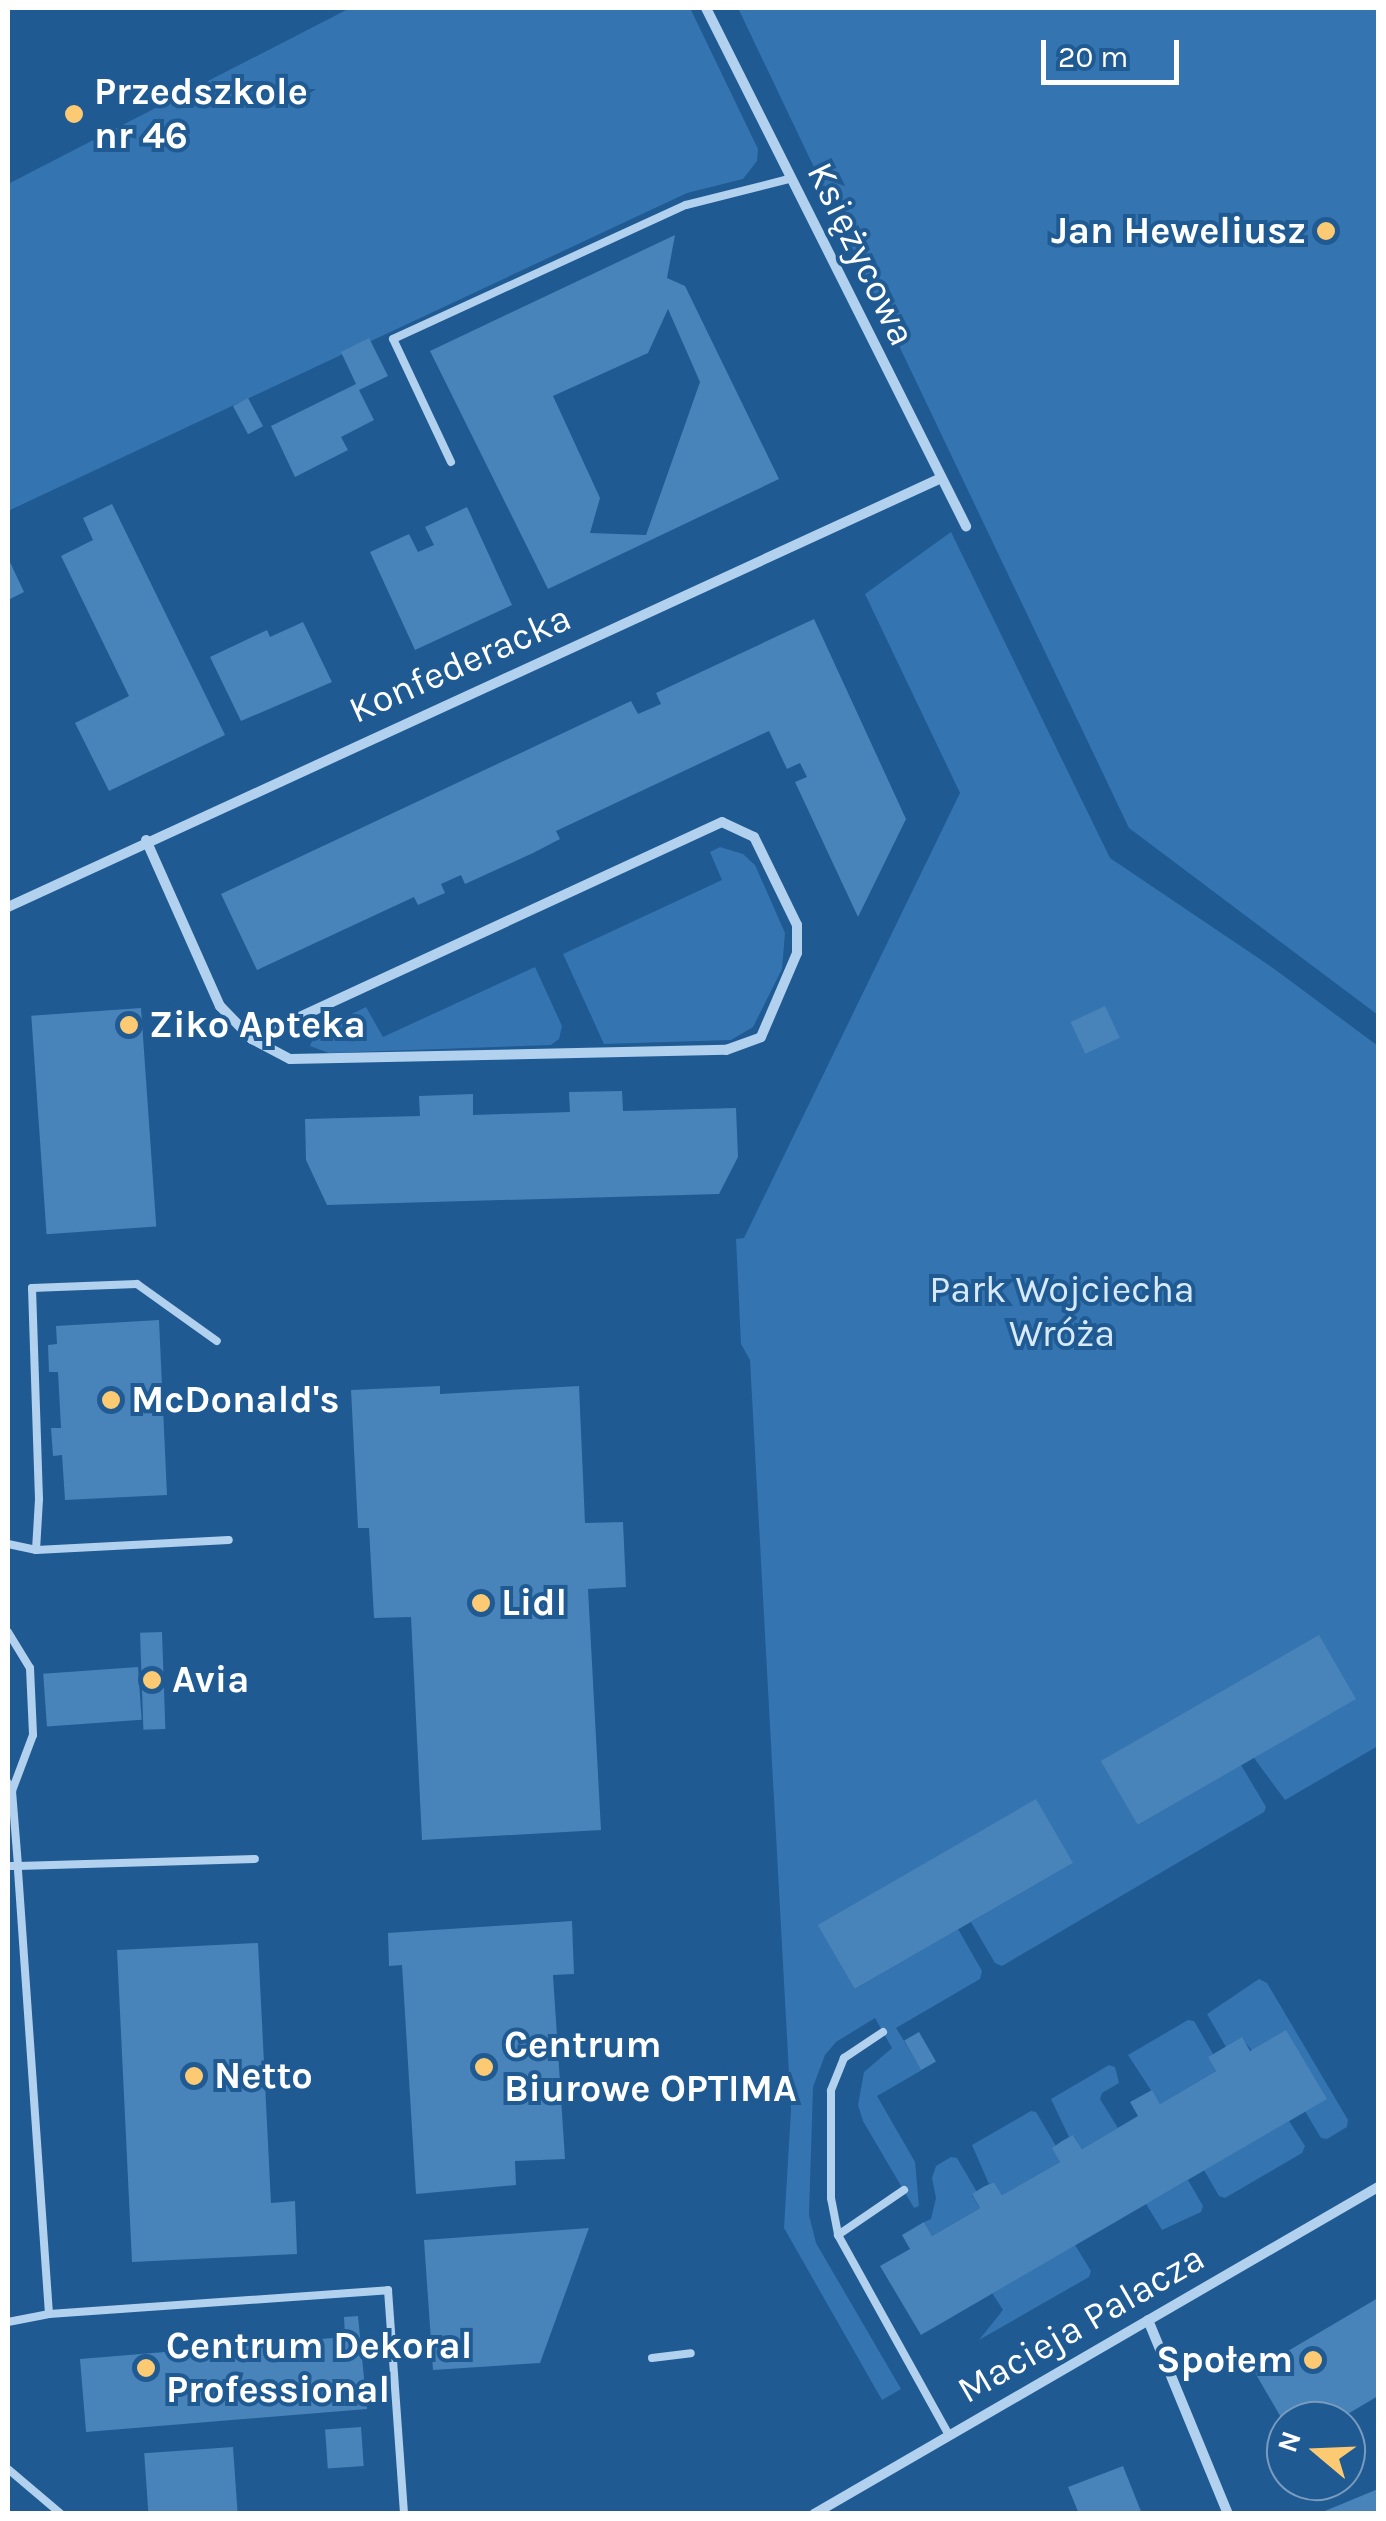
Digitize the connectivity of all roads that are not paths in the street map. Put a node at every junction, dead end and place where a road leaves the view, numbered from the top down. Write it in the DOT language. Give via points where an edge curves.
graph roads {
  1 [pos="706,8"];
  2 [pos="790,179"];
  3 [pos="451,462"];
  4 [pos="939,479"];
  5 [pos="966,526"];
  6 [pos="146,840"];
  7 [pos="8,907"];
  8 [pos="252,1039"];
  9 [pos="217,1341"];
  10 [pos="229,1540"];
  11 [pos="8,1544"];
  12 [pos="36,1550"];
  13 [pos="8,1632"];
  14 [pos="10,1786"];
  15 [pos="254,1859"];
  16 [pos="8,1866"];
  17 [pos="18,1866"];
  18 [pos="883,2032"];
  19 [pos="1378,2187"];
  20 [pos="904,2190"];
  21 [pos="838,2235"];
  22 [pos="49,2314"];
  23 [pos="1148,2320"];
  24 [pos="8,2322"];
  25 [pos="691,2353"];
  26 [pos="652,2358"];
  27 [pos="949,2435"];
  28 [pos="8,2469"];
  29 [pos="61,2514"];
  30 [pos="404,2514"];
  31 [pos="814,2514"];
  32 [pos="1228,2514"];
  1 -- 2 [label="street, Księżycowa"];
  2 -- 3 [label="lane" via="686,205 393,338"];
  2 -- 4 [label="street, Księżycowa"];
  4 -- 5 [label="street, Księżycowa"];
  4 -- 6 [label="street, Konfederacka"];
  6 -- 7 [label="street, Konfederacka"];
  6 -- 8 [label="street" via="220,1006"];
  8 -- 8 [label="street" via="290,1059 726,1050 761,1037 797,952 797,925 754,837 722,822"];
  9 -- 12 [label="lane" via="138,1284 32,1288"];
  10 -- 12 [label="lane"];
  11 -- 12 [label="lane"];
  13 -- 14 [label="lane" via="30,1668 33,1735"];
  14 -- 17 [label="lane"];
  15 -- 17 [label="lane"];
  16 -- 17 [label="lane"];
  17 -- 22 [label="lane"];
  18 -- 21 [label="lane" via="844,2058 831,2091 831,2198"];
  19 -- 23 [label="street, Macieja Palacza"];
  20 -- 21 [label="lane"];
  21 -- 27 [label="lane"];
  22 -- 24 [label="lane"];
  22 -- 30 [label="lane" via="388,2290"];
  23 -- 27 [label="street, Macieja Palacza"];
  23 -- 32 [label="street"];
  25 -- 26 [label="lane"];
  27 -- 31 [label="street, Macieja Palacza"];
  28 -- 29 [label="lane"];
}
